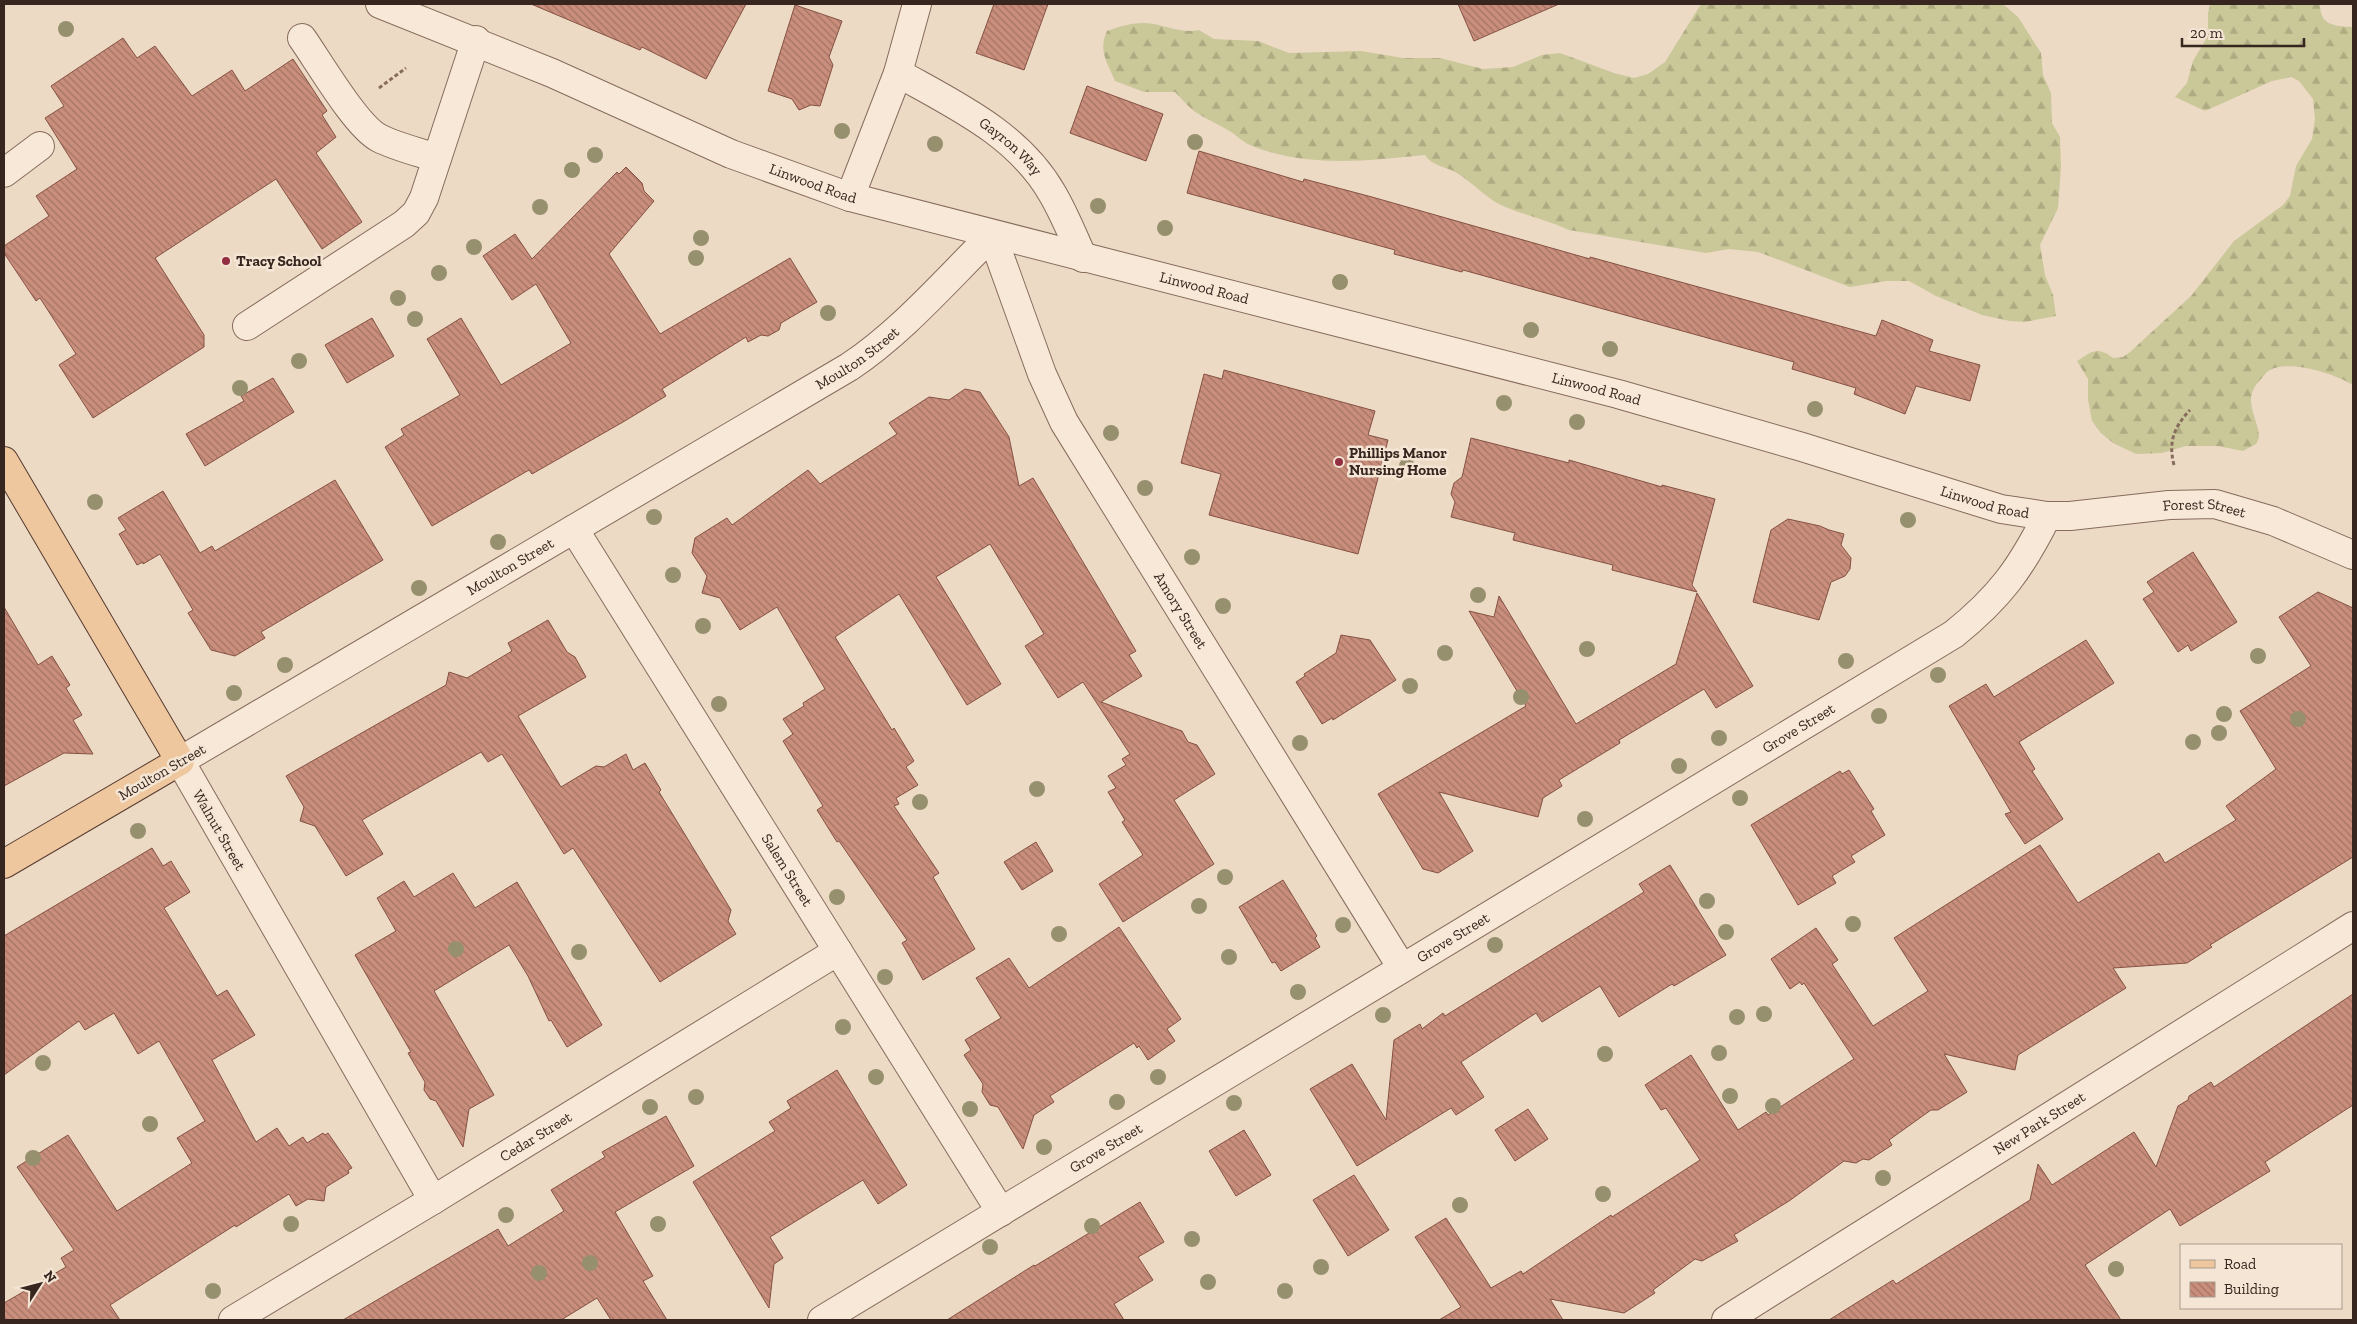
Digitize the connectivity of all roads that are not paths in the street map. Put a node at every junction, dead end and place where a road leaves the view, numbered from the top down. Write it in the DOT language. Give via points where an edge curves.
graph roads {
  1 [pos="380,4"];
  2 [pos="917,4"];
  3 [pos="302,38"];
  4 [pos="476,40"];
  5 [pos="898,73"];
  6 [pos="40,146"];
  7 [pos="437,158"];
  8 [pos="4,173"];
  9 [pos="850,197"];
  10 [pos="992,235"];
  11 [pos="1083,258"];
  12 [pos="247,326"];
  13 [pos="4,460"];
  14 [pos="2047,516"];
  15 [pos="574,529"];
  16 [pos="2353,556"];
  17 [pos="180,761"];
  18 [pos="4,864"];
  19 [pos="2353,926"];
  20 [pos="838,951"];
  21 [pos="1402,968"];
  22 [pos="433,1200"];
  23 [pos="1001,1212"];
  24 [pos="232,1320"];
  25 [pos="822,1320"];
  26 [pos="1726,1320"];
  1 -- 4 [label="street, Linwood Road"];
  2 -- 5 [label="street"];
  3 -- 7 [label="street" via="368,130 380,139"];
  4 -- 7 [label="street"];
  4 -- 9 [label="street, Linwood Road" via="731,154"];
  5 -- 9 [label="street"];
  5 -- 11 [label="street, Gayron Way" via="996,130 1022,153 1052,192"];
  6 -- 8 [label="street"];
  7 -- 12 [label="street" via="421,206 410,219"];
  9 -- 10 [label="street, Linwood Road"];
  10 -- 11 [label="street, Linwood Road"];
  10 -- 15 [label="street, Moulton Street" via="903,323 858,360"];
  10 -- 21 [label="street, Amory Street" via="1042,374 1064,422"];
  11 -- 14 [label="street, Linwood Road" via="1618,394 1994,507"];
  13 -- 17 [label="main road, Walnut Street"];
  14 -- 16 [label="street, Forest Street" via="2216,504 2273,521"];
  14 -- 21 [label="street, Grove Street" via="2012,578 1954,634"];
  15 -- 17 [label="street, Moulton Street"];
  15 -- 20 [label="street, Salem Street"];
  17 -- 18 [label="main road, Moulton Street"];
  17 -- 22 [label="street, Walnut Street"];
  19 -- 26 [label="street, New Park Street"];
  20 -- 22 [label="street, Cedar Street"];
  20 -- 23 [label="street, Salem Street"];
  21 -- 23 [label="street, Grove Street"];
  22 -- 24 [label="street, Cedar Street"];
  23 -- 25 [label="street, Grove Street"];
}
